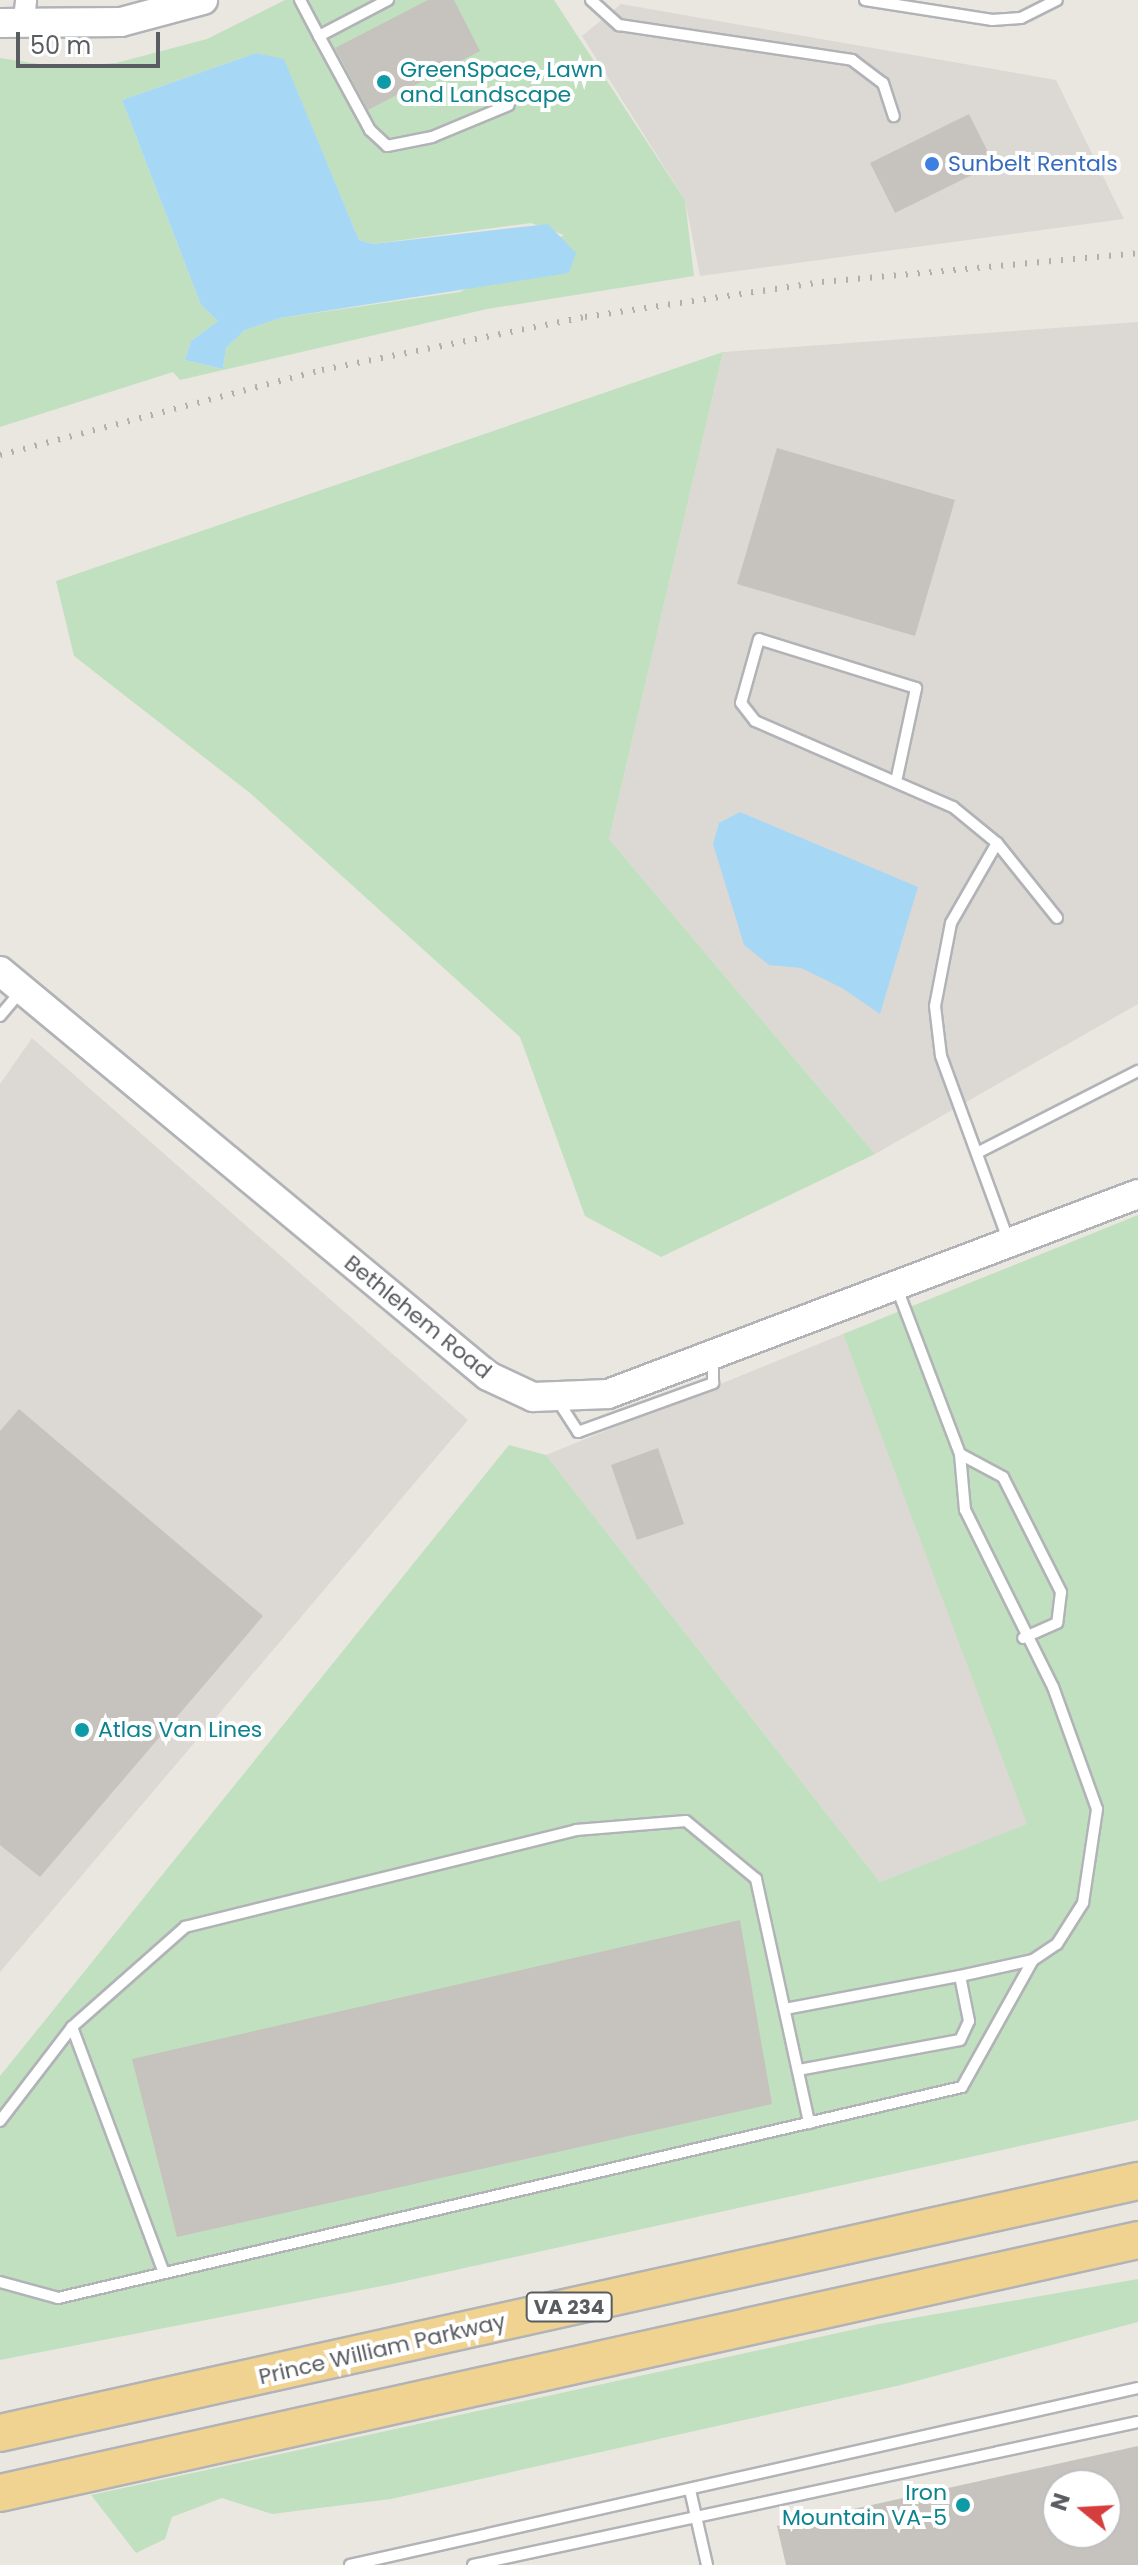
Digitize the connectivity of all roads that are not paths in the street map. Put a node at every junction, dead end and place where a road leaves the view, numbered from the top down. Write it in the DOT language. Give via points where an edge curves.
graph roads {
  1 [pos="203,0"];
  2 [pos="300,0"];
  3 [pos="388,0"];
  4 [pos="591,0"];
  5 [pos="865,0"];
  6 [pos="1057,0"];
  7 [pos="900,3"];
  8 [pos="17,16"];
  9 [pos="319,36"];
  10 [pos="509,105"];
  11 [pos="894,116"];
  12 [pos="897,777"];
  13 [pos="997,843"];
  14 [pos="1057,918"];
  15 [pos="0,971"];
  16 [pos="22,989"];
  17 [pos="0,1016"];
  18 [pos="1138,1071"];
  19 [pos="977,1153"];
  20 [pos="1138,1194"];
  21 [pos="1009,1242"];
  22 [pos="896,1286"];
  23 [pos="960,1454"];
  24 [pos="1023,1638"];
  25 [pos="1033,1960"];
  26 [pos="960,1976"];
  27 [pos="785,2009"];
  28 [pos="72,2027"];
  29 [pos="798,2070"];
  30 [pos="0,2121"];
  31 [pos="809,2123"];
  32 [pos="1138,2181"];
  33 [pos="1138,2240"];
  34 [pos="163,2271"];
  35 [pos="0,2282"];
  36 [pos="1138,2388"];
  37 [pos="1138,2422"];
  38 [pos="0,2433"];
  39 [pos="690,2490"];
  40 [pos="0,2493"];
  41 [pos="697,2519"];
  42 [pos="350,2565"];
  43 [pos="473,2565"];
  44 [pos="707,2565"];
  1 -- 8 [label="street" via="121,22"];
  2 -- 9 [label="lane"];
  3 -- 9 [label="lane"];
  4 -- 11 [label="lane" via="619,25 852,60 883,83"];
  5 -- 7 [label="lane"];
  6 -- 7 [label="lane" via="1021,18 992,20"];
  9 -- 10 [label="lane" via="370,130 387,146 432,137"];
  12 -- 12 [label="lane" via="916,688 759,639 741,703 755,721"];
  12 -- 13 [label="lane" via="953,807"];
  13 -- 14 [label="lane"];
  13 -- 19 [label="lane" via="951,923 935,1006 941,1056"];
  15 -- 16 [label="street, Bethlehem Road"];
  16 -- 17 [label="lane"];
  16 -- 22 [label="street, Bethlehem Road" via="488,1376 558,1401 608,1394"];
  18 -- 19 [label="lane"];
  19 -- 21 [label="lane"];
  20 -- 21 [label="street, Bethlehem Road"];
  21 -- 22 [label="street, Bethlehem Road"];
  22 -- 23 [label="lane"];
  23 -- 24 [label="lane" via="965,1510"];
  23 -- 24 [label="lane" via="1003,1477 1061,1592 1057,1623"];
  24 -- 25 [label="lane" via="1053,1687 1097,1809 1083,1903 1057,1944"];
  25 -- 26 [label="lane"];
  25 -- 31 [label="lane" via="962,2087"];
  26 -- 27 [label="lane"];
  26 -- 29 [label="lane" via="969,2021 960,2040"];
  27 -- 28 [label="lane" via="756,1879 686,1821 545,1836 185,1927"];
  27 -- 29 [label="lane"];
  28 -- 30 [label="lane"];
  28 -- 34 [label="lane"];
  29 -- 31 [label="lane"];
  31 -- 34 [label="lane"];
  32 -- 38 [label="highway, Prince William Parkway / VA 234"];
  33 -- 40 [label="highway"];
  34 -- 35 [label="lane" via="58,2298"];
  36 -- 39 [label="lane"];
  37 -- 41 [label="lane"];
  39 -- 41 [label="lane"];
  39 -- 42 [label="lane"];
  41 -- 43 [label="lane"];
  41 -- 44 [label="lane"];
}
